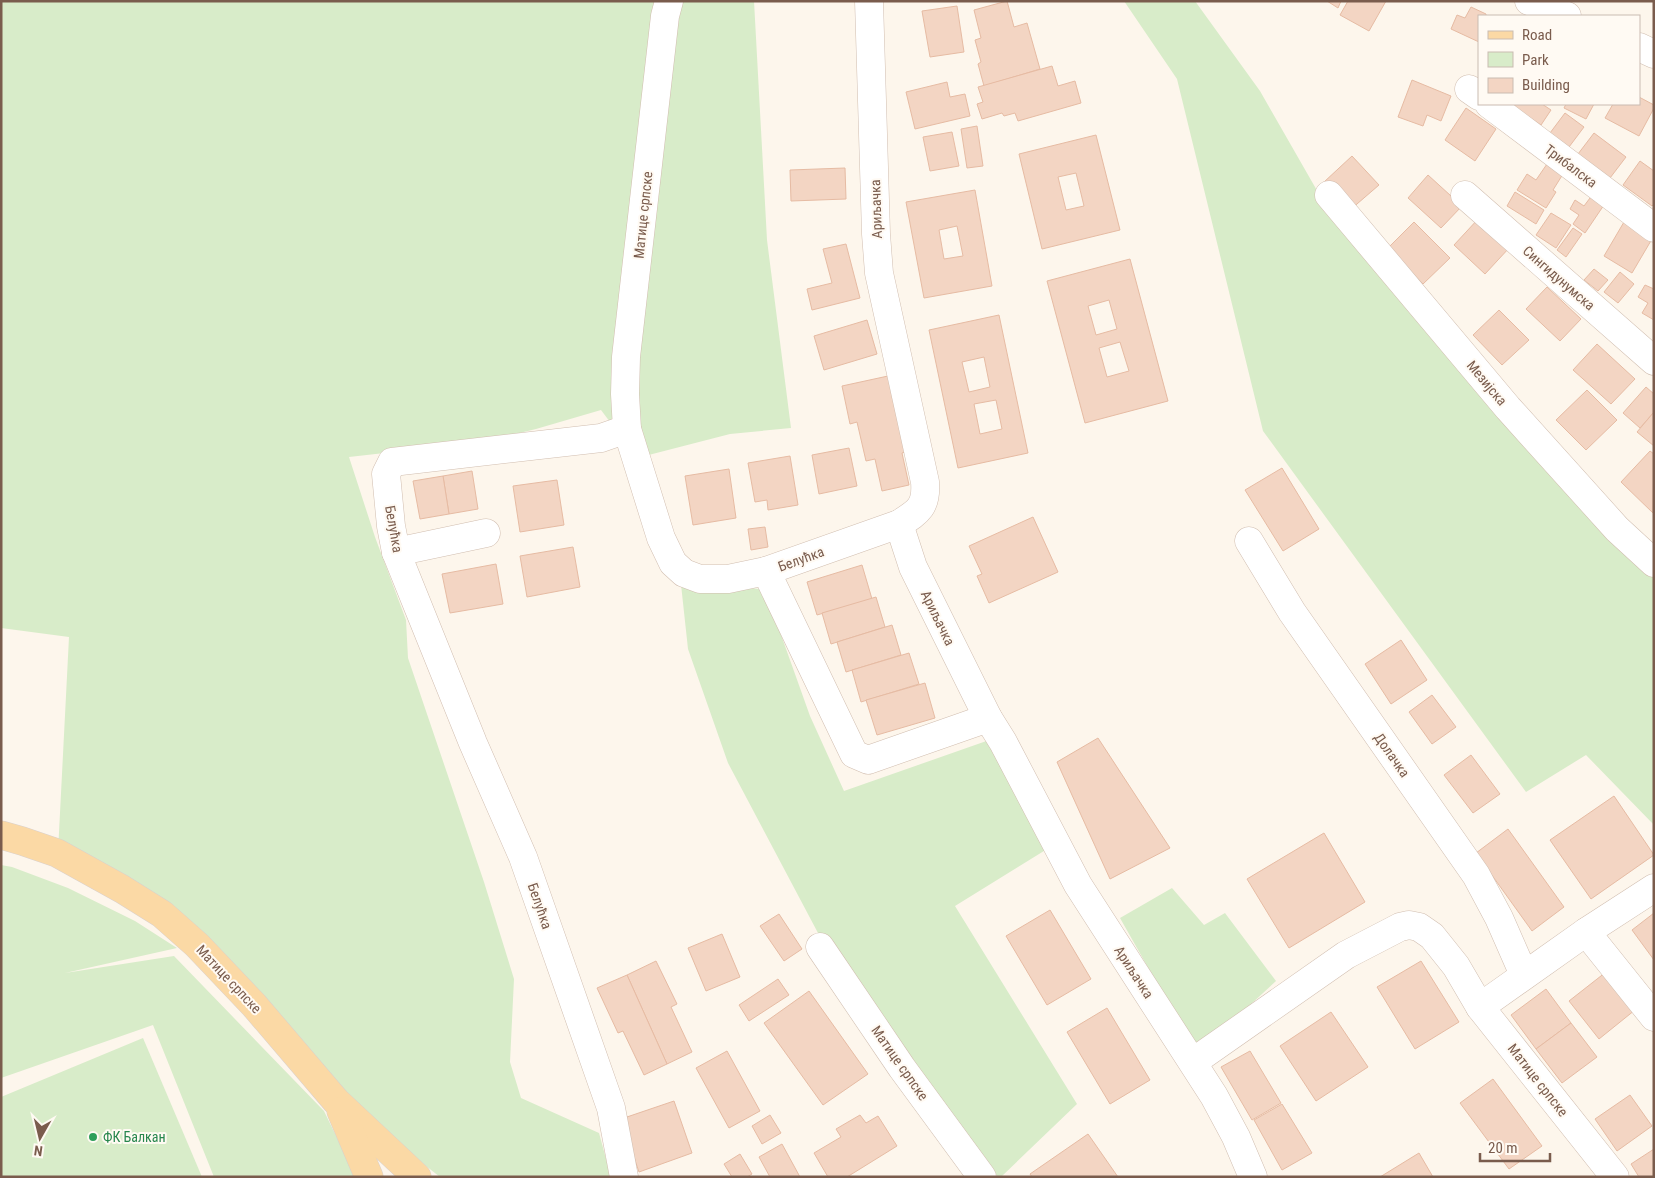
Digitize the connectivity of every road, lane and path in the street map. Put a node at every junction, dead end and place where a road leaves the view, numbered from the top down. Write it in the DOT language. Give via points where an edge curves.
graph roads {
  1 [pos="669,1"];
  2 [pos="869,1"];
  3 [pos="1529,1"];
  4 [pos="1564,15"];
  5 [pos="1640,47"];
  6 [pos="1654,54"];
  7 [pos="1491,105"];
  8 [pos="1329,195"];
  9 [pos="1465,195"];
  10 [pos="1654,228"];
  11 [pos="1652,356"];
  12 [pos="627,429"];
  13 [pos="899,524"];
  14 [pos="486,533"];
  15 [pos="1250,541"];
  16 [pos="396,552"];
  17 [pos="1654,563"];
  18 [pos="766,571"];
  19 [pos="988,718"];
  20 [pos="1,835"];
  21 [pos="1654,888"];
  22 [pos="1586,932"];
  23 [pos="820,947"];
  24 [pos="1524,975"];
  25 [pos="1480,1007"];
  26 [pos="1654,1017"];
  27 [pos="1193,1062"];
  28 [pos="336,1101"];
  29 [pos="410,1175"];
  30 [pos="369,1177"];
  31 [pos="624,1177"];
  32 [pos="982,1177"];
  33 [pos="1253,1177"];
  34 [pos="1615,1177"];
  1 -- 12 [label="street, Матице српске" via="626,357"];
  2 -- 13 [label="street, Ариљачка" via="879,273 926,496 916,514"];
  3 -- 4 [label="street"];
  5 -- 6 [label="street"];
  7 -- 10 [label="street, Трибалска"];
  8 -- 17 [label="street, Мезијска" via="1520,422 1617,529"];
  9 -- 11 [label="street, Сингидунумска"];
  12 -- 16 [label="street, Белућка" via="600,438 392,462 386,474"];
  12 -- 18 [label="street, Белућка" via="661,538 673,563 684,573 700,579 728,579"];
  13 -- 18 [label="street, Белућка"];
  13 -- 19 [label="street, Ариљачка" via="913,567"];
  14 -- 16 [label="street"];
  15 -- 24 [label="street, Долачка" via="1292,612 1476,875"];
  16 -- 31 [label="street, Белућка" via="473,743 523,856 611,1108"];
  18 -- 19 [label="street" via="854,754 868,760"];
  19 -- 27 [label="street, Ариљачка" via="1078,885"];
  20 -- 28 [label="main road, Матице српске" via="57,853 162,914 197,945 254,1005"];
  21 -- 22 [label="street"];
  22 -- 24 [label="street"];
  22 -- 26 [label="street"];
  23 -- 32 [label="street, Матице српске" via="902,1068"];
  24 -- 25 [label="street"];
  25 -- 27 [label="street" via="1456,966 1432,936 1419,927 1400,927 1346,954"];
  25 -- 34 [label="street, Матице српске"];
  27 -- 33 [label="street, Ариљачка" via="1236,1137"];
  28 -- 29 [label="main road, Матице српске"];
  28 -- 30 [label="main road"];
}
